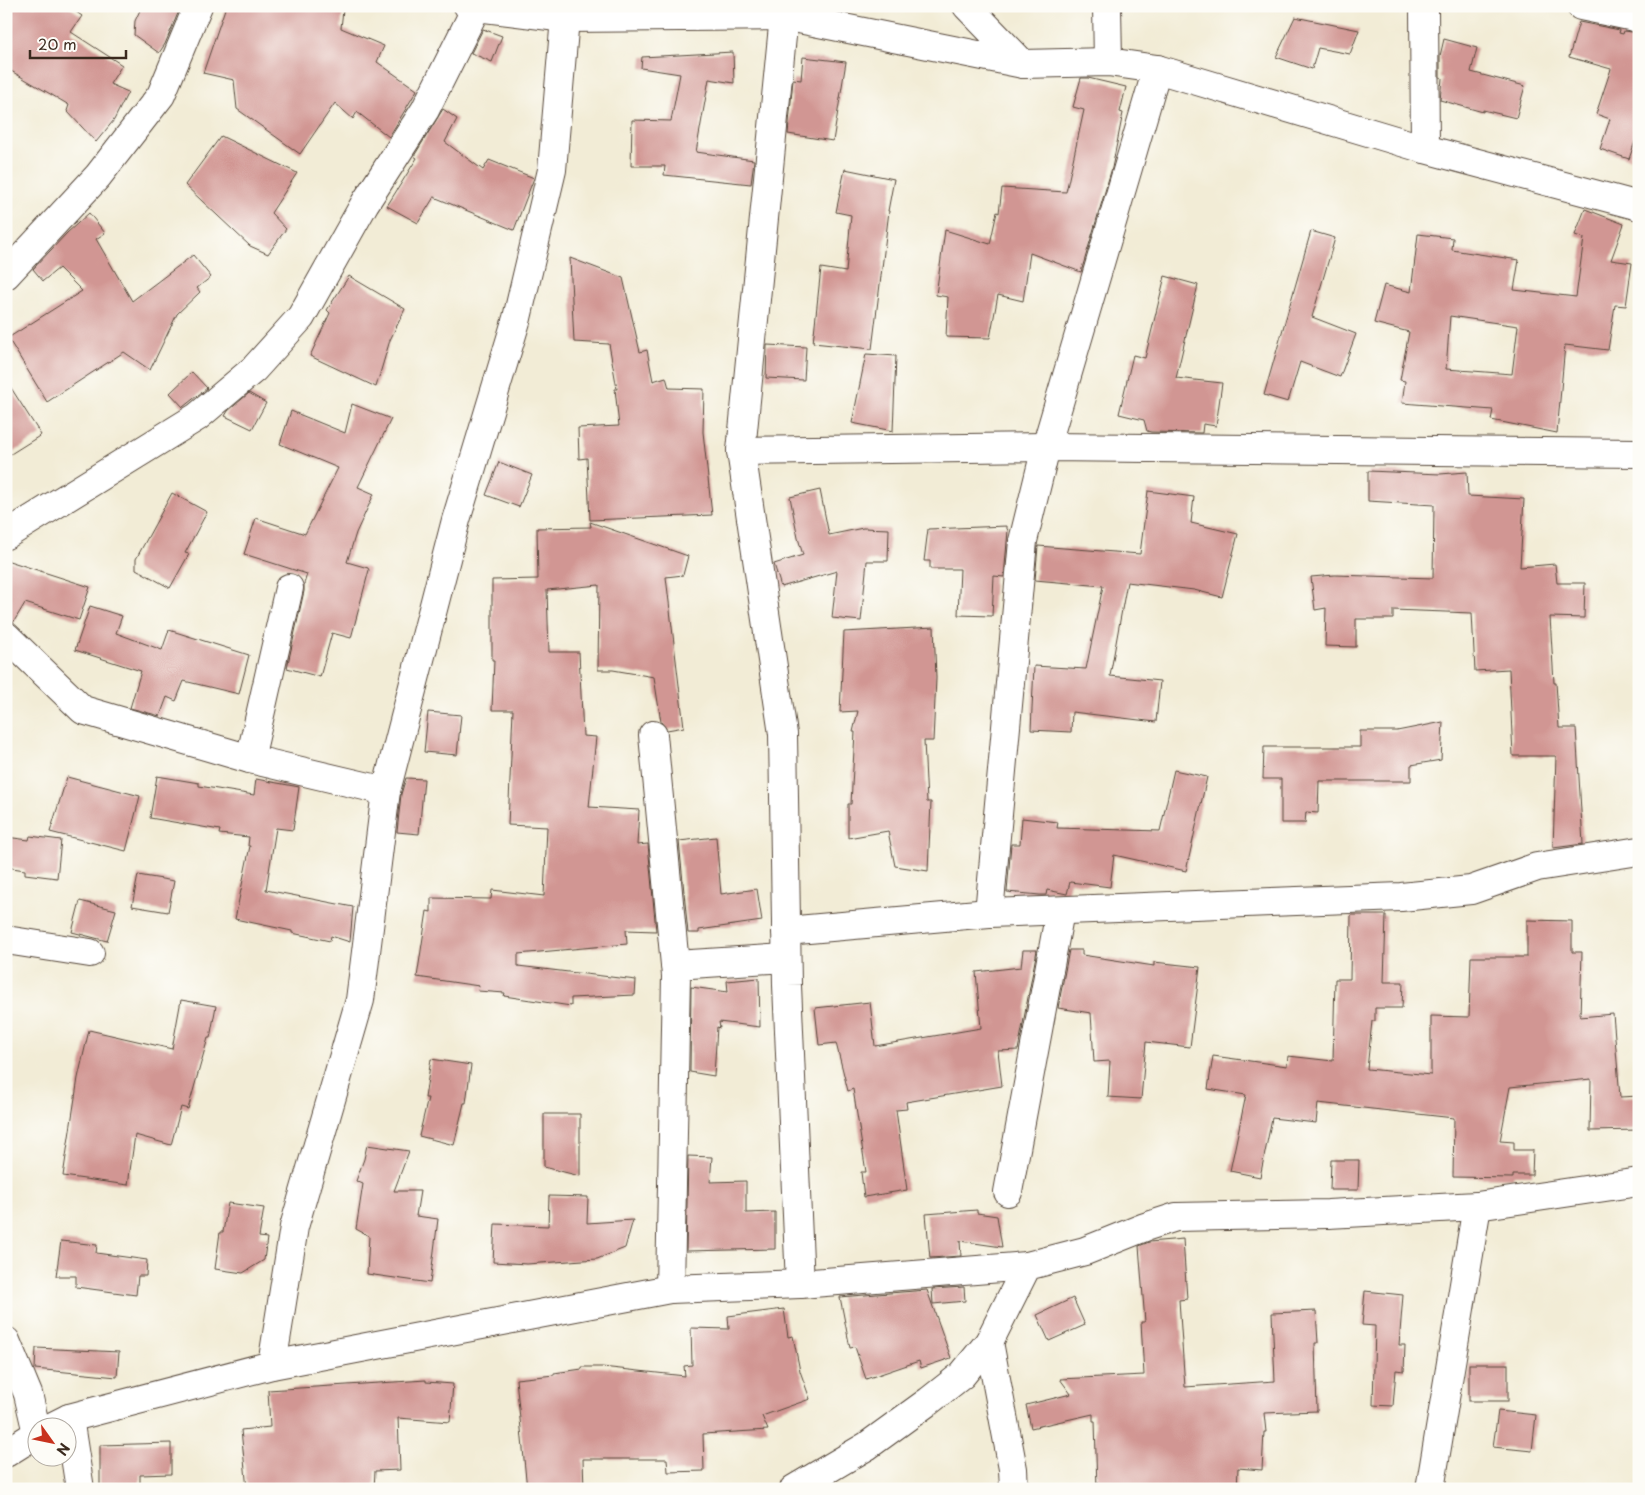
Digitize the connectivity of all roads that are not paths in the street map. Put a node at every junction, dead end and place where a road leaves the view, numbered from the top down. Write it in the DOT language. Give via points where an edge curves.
graph roads {
  1 [pos="198,6"];
  2 [pos="967,6"];
  3 [pos="1107,6"];
  4 [pos="1424,6"];
  5 [pos="1581,6"];
  6 [pos="472,7"];
  7 [pos="784,16"];
  8 [pos="565,18"];
  9 [pos="1639,18"];
  10 [pos="1108,62"];
  11 [pos="1024,64"];
  12 [pos="1157,69"];
  13 [pos="1425,149"];
  14 [pos="1639,206"];
  15 [pos="6,274"];
  16 [pos="1046,446"];
  17 [pos="741,451"];
  18 [pos="1639,453"];
  19 [pos="6,534"];
  20 [pos="289,588"];
  21 [pos="6,636"];
  22 [pos="653,735"];
  23 [pos="250,759"];
  24 [pos="386,791"];
  25 [pos="1639,851"];
  26 [pos="1060,911"];
  27 [pos="989,913"];
  28 [pos="6,940"];
  29 [pos="786,944"];
  30 [pos="90,953"];
  31 [pos="675,965"];
  32 [pos="1639,1182"];
  33 [pos="1008,1192"];
  34 [pos="1477,1206"];
  35 [pos="1027,1266"];
  36 [pos="800,1284"];
  37 [pos="670,1289"];
  38 [pos="6,1341"];
  39 [pos="989,1342"];
  40 [pos="272,1365"];
  41 [pos="34,1418"];
  42 [pos="77,1418"];
  43 [pos="28,1439"];
  44 [pos="6,1453"];
  45 [pos="73,1468"];
  46 [pos="797,1488"];
  47 [pos="80,1489"];
  48 [pos="1014,1489"];
  49 [pos="1430,1489"];
  1 -- 15 [label="street" via="161,94 98,176"];
  2 -- 11 [label="street"];
  3 -- 10 [label="street"];
  4 -- 13 [label="street"];
  5 -- 9 [label="street"];
  6 -- 8 [label="street"];
  6 -- 19 [label="street" via="425,110 365,203 301,317 254,369 197,418"];
  7 -- 8 [label="street"];
  7 -- 11 [label="street"];
  7 -- 17 [label="street"];
  8 -- 24 [label="street" via="552,170 517,318 456,520"];
  10 -- 11 [label="street"];
  10 -- 12 [label="street"];
  12 -- 13 [label="street"];
  12 -- 16 [label="street"];
  13 -- 14 [label="street"];
  16 -- 17 [label="street"];
  16 -- 18 [label="street"];
  16 -- 27 [label="street" via="1023,541"];
  17 -- 29 [label="street" via="783,734"];
  20 -- 23 [label="street"];
  21 -- 23 [label="street" via="83,710"];
  22 -- 31 [label="street"];
  23 -- 24 [label="street"];
  24 -- 40 [label="street" via="360,1000 294,1227"];
  25 -- 26 [label="street" via="1537,867 1471,890 1401,897"];
  26 -- 27 [label="street"];
  26 -- 33 [label="street"];
  27 -- 29 [label="street"];
  28 -- 30 [label="street"];
  29 -- 31 [label="street"];
  29 -- 36 [label="street"];
  31 -- 37 [label="street"];
  32 -- 34 [label="street"];
  34 -- 35 [label="street" via="1328,1214 1176,1217 1145,1226 1085,1252"];
  34 -- 49 [label="street"];
  35 -- 36 [label="street"];
  35 -- 39 [label="street"];
  36 -- 37 [label="street"];
  37 -- 40 [label="street"];
  38 -- 41 [label="street" via="28,1394"];
  39 -- 46 [label="street" via="962,1375 928,1402 867,1446"];
  39 -- 48 [label="street"];
  40 -- 42 [label="street"];
  43 -- 44 [label="street"];
  45 -- 47 [label="street"];
}
